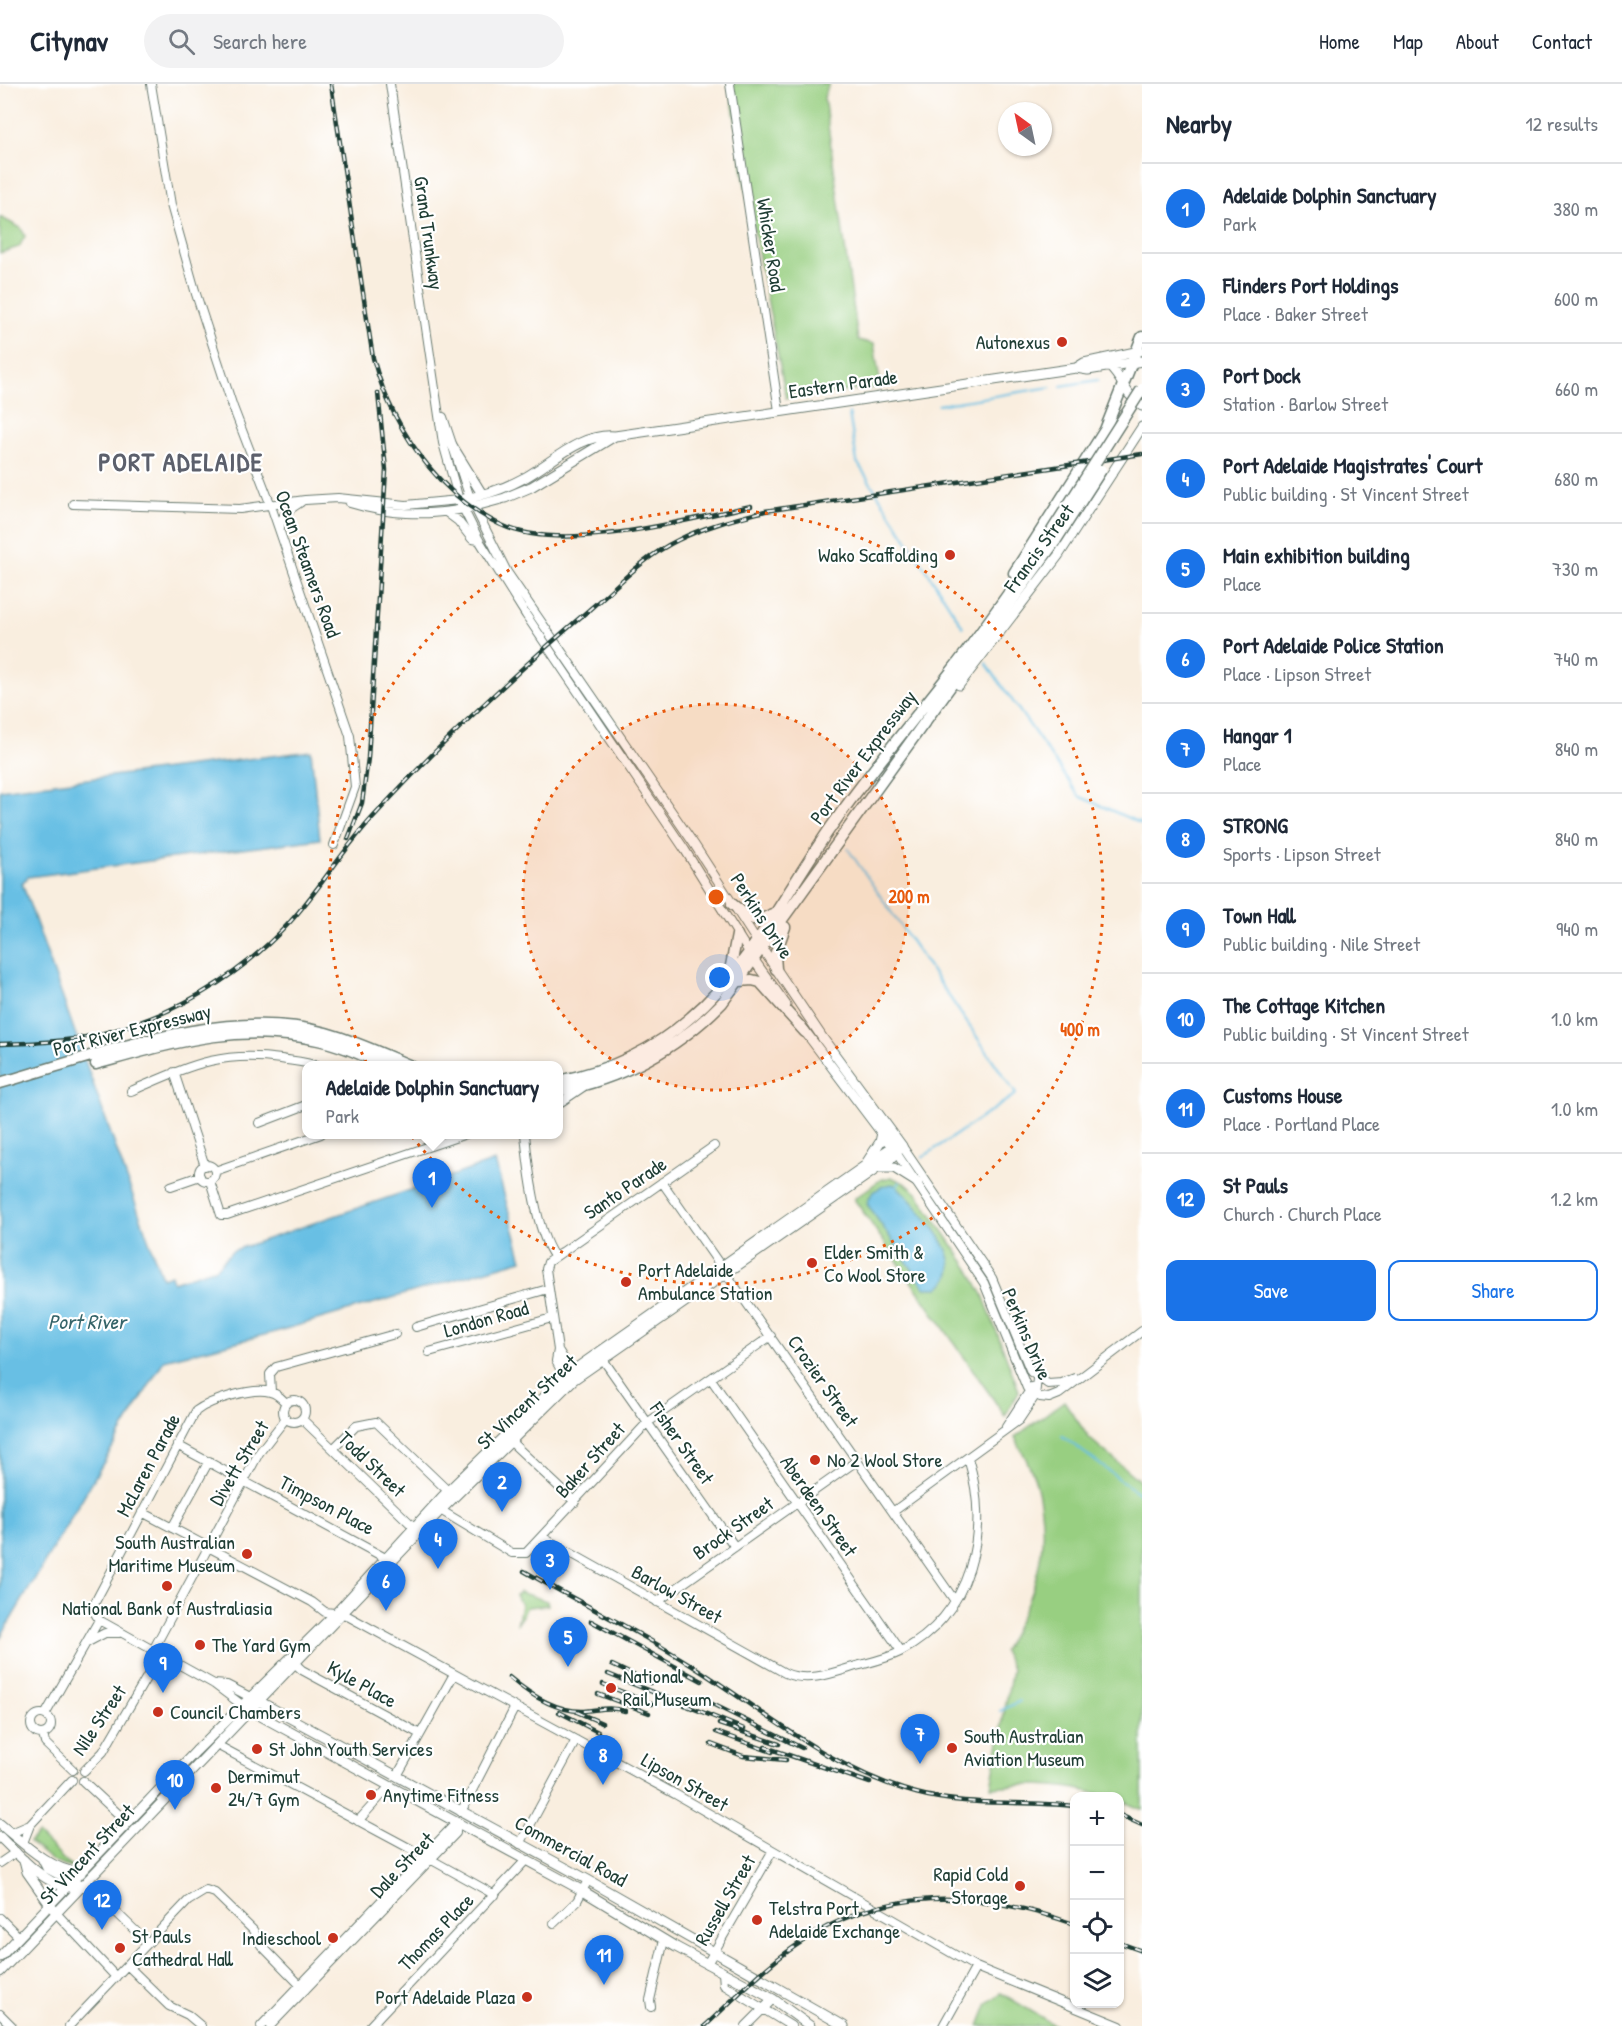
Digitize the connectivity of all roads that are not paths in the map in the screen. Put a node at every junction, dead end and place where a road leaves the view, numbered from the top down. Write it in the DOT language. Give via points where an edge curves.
graph roads {
  1 [pos="151,84"];
  2 [pos="390,84"];
  3 [pos="730,84"];
  4 [pos="1139,350"];
  5 [pos="1109,366"];
  6 [pos="1076,368"];
  7 [pos="1123,383"];
  8 [pos="435,387"];
  9 [pos="1142,389"];
  10 [pos="1142,405"];
  11 [pos="779,411"];
  12 [pos="1142,427"];
  13 [pos="615,436"];
  14 [pos="450,442"];
  15 [pos="482,494"];
  16 [pos="338,498"];
  17 [pos="470,498"];
  18 [pos="305,500"];
  19 [pos="270,503"];
  20 [pos="73,504"];
  21 [pos="466,506"];
  22 [pos="446,512"];
  23 [pos="279,532"];
  24 [pos="1052,538"];
  25 [pos="479,540"];
  26 [pos="962,657"];
  27 [pos="959,685"];
  28 [pos="897,757"];
  29 [pos="334,845"];
  30 [pos="809,882"];
  31 [pos="731,903"];
  32 [pos="775,912"];
  33 [pos="737,935"];
  34 [pos="759,945"];
  35 [pos="752,956"];
  36 [pos="776,969"];
  37 [pos="734,978"];
  38 [pos="805,1032"];
  39 [pos="157,1043"];
  40 [pos="376,1061"];
  41 [pos="400,1061"];
  42 [pos="302,1063"];
  43 [pos="174,1072"];
  44 [pos="563,1081"];
  45 [pos="0,1083"];
  46 [pos="584,1086"];
  47 [pos="0,1090"];
  48 [pos="563,1090"];
  49 [pos="131,1091"];
  50 [pos="563,1101"];
  51 [pos="302,1107"];
  52 [pos="259,1123"];
  53 [pos="882,1133"];
  54 [pos="307,1139"];
  55 [pos="451,1139"];
  56 [pos="525,1139"];
  57 [pos="714,1146"];
  58 [pos="897,1149"];
  59 [pos="205,1166"];
  60 [pos="870,1167"];
  61 [pos="215,1171"];
  62 [pos="200,1176"];
  63 [pos="210,1181"];
  64 [pos="662,1182"];
  65 [pos="918,1183"];
  66 [pos="171,1186"];
  67 [pos="554,1256"];
  68 [pos="724,1269"];
  69 [pos="548,1289"];
  70 [pos="552,1318"];
  71 [pos="416,1327"];
  72 [pos="1142,1332"];
  73 [pos="395,1334"];
  74 [pos="771,1336"];
  75 [pos="429,1352"];
  76 [pos="602,1358"];
  77 [pos="1082,1375"];
  78 [pos="571,1377"];
  79 [pos="1037,1379"];
  80 [pos="711,1380"];
  81 [pos="271,1392"];
  82 [pos="1032,1393"];
  83 [pos="286,1403"];
  84 [pos="286,1418"];
  85 [pos="302,1419"];
  86 [pos="647,1423"];
  87 [pos="508,1439"];
  88 [pos="177,1445"];
  89 [pos="333,1449"];
  90 [pos="968,1458"];
  91 [pos="858,1460"];
  92 [pos="209,1461"];
  93 [pos="245,1480"];
  94 [pos="448,1491"];
  95 [pos="574,1502"];
  96 [pos="797,1503"];
  97 [pos="437,1508"];
  98 [pos="894,1511"];
  99 [pos="142,1512"];
  100 [pos="172,1528"];
  101 [pos="417,1530"];
  102 [pos="542,1537"];
  103 [pos="209,1547"];
  104 [pos="735,1547"];
  105 [pos="389,1560"];
  106 [pos="955,1601"];
  107 [pos="657,1602"];
  108 [pos="340,1613"];
  109 [pos="99,1620"];
  110 [pos="120,1633"];
  111 [pos="85,1645"];
  112 [pos="901,1651"];
  113 [pos="156,1654"];
  114 [pos="292,1661"];
  115 [pos="454,1674"];
  116 [pos="214,1684"];
  117 [pos="250,1697"];
  118 [pos="260,1702"];
  119 [pos="242,1705"];
  120 [pos="515,1707"];
  121 [pos="251,1710"];
  122 [pos="45,1715"];
  123 [pos="43,1734"];
  124 [pos="420,1734"];
  125 [pos="576,1740"];
  126 [pos="218,1745"];
  127 [pos="73,1770"];
  128 [pos="84,1771"];
  129 [pos="397,1776"];
  130 [pos="72,1780"];
  131 [pos="83,1781"];
  132 [pos="389,1787"];
  133 [pos="461,1812"];
  134 [pos="358,1821"];
  135 [pos="128,1823"];
  136 [pos="456,1823"];
  137 [pos="0,1824"];
  138 [pos="30,1825"];
  139 [pos="11,1833"];
  140 [pos="0,1837"];
  141 [pos="23,1843"];
  142 [pos="520,1844"];
  143 [pos="12,1849"];
  144 [pos="772,1852"];
  145 [pos="42,1858"];
  146 [pos="427,1858"];
  147 [pos="24,1860"];
  148 [pos="526,1860"];
  149 [pos="550,1860"];
  150 [pos="2,1861"];
  151 [pos="546,1871"];
  152 [pos="81,1873"];
  153 [pos="588,1880"];
  154 [pos="69,1885"];
  155 [pos="82,1886"];
  156 [pos="583,1891"];
  157 [pos="495,1895"];
  158 [pos="50,1905"];
  159 [pos="56,1913"];
  160 [pos="0,1918"];
  161 [pos="554,1923"];
  162 [pos="674,1929"];
  163 [pos="19,1937"];
  164 [pos="664,1940"];
  165 [pos="148,1943"];
  166 [pos="676,1947"];
  167 [pos="714,1952"];
  168 [pos="0,1956"];
  169 [pos="707,1964"];
  170 [pos="127,1965"];
  171 [pos="976,1967"];
  172 [pos="0,1972"];
  173 [pos="723,1973"];
  174 [pos="116,1977"];
  175 [pos="767,1982"];
  176 [pos="302,1988"];
  177 [pos="773,1999"];
  178 [pos="794,2000"];
  179 [pos="651,2007"];
  180 [pos="763,2008"];
  181 [pos="0,2014"];
  182 [pos="12,2026"];
  183 [pos="69,2026"];
  184 [pos="201,2026"];
  185 [pos="261,2026"];
  186 [pos="270,2026"];
  187 [pos="370,2026"];
  188 [pos="746,2026"];
  189 [pos="791,2026"];
  190 [pos="810,2026"];
  191 [pos="844,2026"];
  192 [pos="943,2026"];
  193 [pos="1120,2026"];
  1 -- 19 [label="street, Ocean Steamers Road" via="177,232 233,407"];
  2 -- 8 [label="street, Grand Trunkway"];
  3 -- 11 [label="street, Whicker Road"];
  4 -- 5 [label="main road, Eastern Parade"];
  4 -- 6 [label="main road, Eastern Parade"];
  4 -- 7 [label="highway"];
  5 -- 6 [label="main road, Eastern Parade"];
  5 -- 7 [label="main road"];
  6 -- 11 [label="main road, Eastern Parade"];
  7 -- 10 [label="main road" via="1124,391"];
  7 -- 26 [label="highway" via="1097,445"];
  8 -- 14 [label="street, Grand Trunkway"];
  8 -- 21 [label="street, Grand Trunkway" via="443,443"];
  9 -- 24 [label="highway, Port River Expressway, bridge"];
  10 -- 24 [label="highway, Port River Expressway, bridge"];
  11 -- 13 [label="main road, Eastern Parade"];
  12 -- 27 [label="main road, Francis Street" via="1058,556"];
  13 -- 15 [label="main road, Eastern Parade" via="601,435 585,441 525,478"];
  13 -- 21 [label="main road, Eastern Parade" via="531,487"];
  14 -- 15 [label="main road"];
  14 -- 17 [label="street, Grand Trunkway"];
  15 -- 17 [label="main road, Eastern Parade"];
  16 -- 18 [label="street, Eastern Parade"];
  16 -- 21 [label="street, Eastern Parade"];
  16 -- 22 [label="street, Eastern Parade" via="394,513"];
  17 -- 21 [label="main road, Eastern Parade"];
  18 -- 19 [label="street, Eastern Parade"];
  18 -- 23 [label="street" via="280,519"];
  19 -- 20 [label="street, Eastern Parade" via="240,509"];
  19 -- 23 [label="street, Ocean Steamers Road"];
  21 -- 22 [label="street, Eastern Parade"];
  21 -- 25 [label="street, Perkins Drive"];
  21 -- 31 [label="street, Perkins Drive"];
  22 -- 25 [label="street" via="472,539"];
  23 -- 29 [label="street, Ocean Steamers Road" via="350,736 355,787"];
  24 -- 26 [label="highway, Port River Expressway"];
  24 -- 28 [label="highway, Port River Expressway"];
  25 -- 33 [label="street, Perkins Drive"];
  26 -- 32 [label="highway, Port River Expressway" via="844,808"];
  27 -- 28 [label="highway"];
  28 -- 30 [label="highway, Port River Expressway"];
  30 -- 34 [label="highway, Port River Expressway"];
  30 -- 36 [label="highway" via="806,894 780,934"];
  31 -- 32 [label="highway" via="755,921"];
  31 -- 34 [label="street, Perkins Drive"];
  32 -- 34 [label="highway, Port River Expressway"];
  33 -- 35 [label="street, Perkins Drive"];
  33 -- 37 [label="highway"];
  34 -- 35 [label="highway, Port River Expressway"];
  34 -- 36 [label="main road, Perkins Drive"];
  35 -- 37 [label="highway, Port River Expressway"];
  35 -- 38 [label="main road, Perkins Drive"];
  36 -- 58 [label="main road, Perkins Drive"];
  37 -- 38 [label="highway" via="760,982"];
  37 -- 44 [label="highway, Port River Expressway" via="690,1019 646,1050 608,1068"];
  37 -- 46 [label="highway, Port River Expressway" via="720,1005 680,1040 617,1075"];
  38 -- 53 [label="main road, Perkins Drive"];
  39 -- 40 [label="highway, Port River Expressway" via="219,1034 282,1034 327,1043"];
  39 -- 41 [label="highway, Port River Expressway" via="219,1026 283,1026 325,1033"];
  39 -- 45 [label="highway, Port River Expressway"];
  39 -- 47 [label="highway, Port River Expressway"];
  42 -- 43 [label="street" via="252,1055 214,1058"];
  43 -- 49 [label="street"];
  43 -- 59 [label="street"];
  46 -- 48 [label="highway, Port River Expressway"];
  46 -- 50 [label="street"];
  51 -- 52 [label="street"];
  53 -- 58 [label="main road, Perkins Drive"];
  53 -- 60 [label="main road"];
  54 -- 61 [label="street"];
  55 -- 63 [label="street" via="227,1215 221,1215"];
  56 -- 67 [label="street" via="545,1240"];
  57 -- 64 [label="street, Santo Parade"];
  58 -- 60 [label="main road, St Vincent Street"];
  58 -- 65 [label="street, Perkins Drive"];
  58 -- 79 [label="street, Perkins Drive" via="992,1278 1027,1366"];
  59 -- 61 [label="street"];
  59 -- 62 [label="street"];
  60 -- 65 [label="main road" via="894,1168"];
  60 -- 68 [label="main road, St Vincent Street"];
  61 -- 63 [label="street"];
  62 -- 63 [label="street"];
  62 -- 66 [label="street"];
  64 -- 67 [label="street, Santo Parade"];
  64 -- 68 [label="street, Crozier Street"];
  65 -- 82 [label="street, Perkins Drive" via="987,1288"];
  67 -- 69 [label="street" via="546,1269"];
  68 -- 74 [label="street, Crozier Street"];
  68 -- 76 [label="main road, St Vincent Street"];
  68 -- 78 [label="main road, St Vincent Street"];
  69 -- 70 [label="street"];
  69 -- 71 [label="street"];
  70 -- 75 [label="street, London Road"];
  70 -- 78 [label="street" via="558,1366"];
  72 -- 77 [label="street"];
  73 -- 81 [label="street" via="272,1370"];
  74 -- 80 [label="street, Baker Street"];
  74 -- 91 [label="street, Crozier Street"];
  76 -- 78 [label="main road, St Vincent Street"];
  76 -- 86 [label="street, Fisher Street"];
  77 -- 79 [label="street, Perkins Drive" via="1060,1384"];
  77 -- 82 [label="street, Perkins Drive" via="1053,1397"];
  78 -- 87 [label="main road, St Vincent Street"];
  79 -- 82 [label="street"];
  80 -- 86 [label="street, Baker Street"];
  80 -- 96 [label="street, Aberdeen Street"];
  81 -- 83 [label="street"];
  81 -- 88 [label="street, McLaren Parade" via="253,1392 202,1406 192,1416"];
  82 -- 90 [label="street" via="1019,1420"];
  83 -- 84 [label="street"];
  83 -- 85 [label="street" via="302,1403"];
  84 -- 85 [label="street" via="293,1422"];
  84 -- 93 [label="street, Divett Street" via="269,1438"];
  85 -- 89 [label="street, Todd Street"];
  86 -- 95 [label="street, Baker Street"];
  86 -- 104 [label="street, Fisher Street"];
  87 -- 94 [label="main road, St Vincent Street"];
  87 -- 95 [label="street"];
  87 -- 97 [label="main road, St Vincent Street"];
  88 -- 92 [label="street, Timpson Place"];
  88 -- 99 [label="street, McLaren Parade"];
  89 -- 94 [label="street" via="356,1426 376,1422"];
  89 -- 101 [label="street, Todd Street"];
  90 -- 98 [label="street"];
  90 -- 106 [label="street" via="979,1528 972,1566"];
  91 -- 96 [label="street, Brock Street"];
  91 -- 98 [label="street, Crozier Street"];
  92 -- 93 [label="street, Timpson Place"];
  92 -- 100 [label="street"];
  93 -- 103 [label="street, Divett Street"];
  93 -- 105 [label="street, Timpson Place"];
  94 -- 97 [label="main road, St Vincent Street"];
  95 -- 102 [label="street, Baker Street"];
  96 -- 104 [label="street, Brock Street"];
  96 -- 112 [label="street, Aberdeen Street"];
  97 -- 101 [label="main road, St Vincent Street"];
  97 -- 102 [label="street, Baker Street" via="519,1554 526,1553"];
  98 -- 106 [label="street, Crozier Street"];
  99 -- 100 [label="street, Lipson Street"];
  99 -- 109 [label="street, McLaren Parade" via="94,1601 92,1608"];
  100 -- 103 [label="street, Lipson Street"];
  101 -- 105 [label="main road, St Vincent Street"];
  102 -- 107 [label="street, Barlow Street"];
  103 -- 108 [label="street, Lipson Street" via="325,1612"];
  103 -- 113 [label="street, Divett Street"];
  104 -- 107 [label="street, Brock Street"];
  105 -- 108 [label="main road, St Vincent Street"];
  106 -- 112 [label="street" via="934,1627"];
  107 -- 112 [label="street, Barlow Street" via="796,1677 827,1674"];
  108 -- 114 [label="main road, St Vincent Street"];
  108 -- 115 [label="street, Lipson Street"];
  109 -- 110 [label="street, Commercial Road"];
  109 -- 111 [label="street"];
  110 -- 111 [label="street" via="105,1633"];
  110 -- 113 [label="street, Commercial Road"];
  111 -- 122 [label="street"];
  113 -- 116 [label="street, Commercial Road"];
  113 -- 128 [label="street, Nile Street" via="103,1752"];
  114 -- 117 [label="main road, St Vincent Street"];
  114 -- 118 [label="main road, St Vincent Street"];
  114 -- 124 [label="street, Kyle Place"];
  115 -- 120 [label="street, Lipson Street"];
  115 -- 124 [label="street"];
  116 -- 117 [label="street, Commercial Road" via="228,1685"];
  116 -- 119 [label="street, Commercial Road"];
  117 -- 118 [label="main road, Commercial Road"];
  117 -- 119 [label="main road, St Vincent Street"];
  118 -- 121 [label="main road, St Vincent Street"];
  118 -- 129 [label="main road, Commercial Road"];
  119 -- 121 [label="main road, Commercial Road"];
  119 -- 135 [label="main road, St Vincent Street"];
  120 -- 125 [label="street, Lipson Street"];
  120 -- 133 [label="street"];
  121 -- 126 [label="main road, St Vincent Street"];
  121 -- 132 [label="main road, Commercial Road"];
  122 -- 123 [label="street" via="51,1726"];
  122 -- 123 [label="street" via="38,1715 32,1722 34,1731"];
  123 -- 127 [label="street" via="45,1743"];
  124 -- 129 [label="street"];
  125 -- 142 [label="street"];
  125 -- 144 [label="street, Lipson Street"];
  126 -- 134 [label="street"];
  126 -- 155 [label="main road, St Vincent Street"];
  127 -- 128 [label="street"];
  127 -- 130 [label="street"];
  128 -- 131 [label="street"];
  129 -- 133 [label="main road, Commercial Road"];
  130 -- 131 [label="street"];
  130 -- 138 [label="street, Nile Street"];
  131 -- 135 [label="street"];
  132 -- 134 [label="street"];
  132 -- 136 [label="main road, Commercial Road"];
  133 -- 136 [label="main road"];
  133 -- 142 [label="main road, Commercial Road"];
  134 -- 146 [label="street"];
  135 -- 152 [label="main road, St Vincent Street"];
  136 -- 146 [label="street, Dale Street" via="456,1833"];
  136 -- 148 [label="main road, Commercial Road"];
  137 -- 139 [label="main road"];
  138 -- 139 [label="street, Nile Street"];
  138 -- 141 [label="street, Nile Street"];
  139 -- 141 [label="main road"];
  140 -- 143 [label="main road"];
  141 -- 145 [label="main road"];
  142 -- 149 [label="main road, Commercial Road"];
  143 -- 147 [label="main road"];
  143 -- 150 [label="street" via="9,1859"];
  144 -- 167 [label="street, Russell Street"];
  144 -- 171 [label="street, Lipson Street"];
  145 -- 152 [label="main road" via="68,1872"];
  145 -- 154 [label="main road" via="47,1868"];
  146 -- 157 [label="street"];
  146 -- 176 [label="street, Dale Street"];
  147 -- 154 [label="main road" via="48,1879"];
  147 -- 158 [label="main road" via="27,1872"];
  148 -- 151 [label="main road, Commercial Road"];
  148 -- 157 [label="street, Thomas Place"];
  149 -- 151 [label="main road"];
  149 -- 153 [label="main road, Commercial Road"];
  151 -- 156 [label="main road, Commercial Road"];
  152 -- 154 [label="main road, St Vincent Street"];
  153 -- 156 [label="street"];
  153 -- 162 [label="main road, Commercial Road"];
  154 -- 155 [label="main road"];
  154 -- 158 [label="main road, St Vincent Street"];
  155 -- 159 [label="main road, St Vincent Street"];
  155 -- 165 [label="street" via="92,1889"];
  156 -- 161 [label="street"];
  156 -- 164 [label="main road, Commercial Road"];
  157 -- 187 [label="street, Thomas Place"];
  158 -- 159 [label="main road"];
  158 -- 163 [label="main road, St Vincent Street"];
  159 -- 172 [label="main road, St Vincent Street"];
  159 -- 174 [label="street"];
  160 -- 163 [label="street"];
  162 -- 166 [label="main road" via="671,1936"];
  162 -- 167 [label="main road, Commercial Road"];
  163 -- 168 [label="main road, St Vincent Street"];
  164 -- 166 [label="main road, Commercial Road"];
  164 -- 179 [label="street"];
  165 -- 170 [label="street"];
  165 -- 176 [label="street" via="201,1891 211,1891 253,1930 261,1945"];
  166 -- 169 [label="main road, Commercial Road"];
  167 -- 169 [label="street, Russell Street"];
  167 -- 175 [label="main road, Commercial Road"];
  169 -- 173 [label="main road, Commercial Road"];
  170 -- 174 [label="street"];
  170 -- 184 [label="street" via="169,2006 189,2014"];
  171 -- 192 [label="street"];
  171 -- 193 [label="street, Lipson Street"];
  173 -- 177 [label="main road, Commercial Road"];
  173 -- 180 [label="street, Commercial Road" via="724,1985"];
  174 -- 183 [label="street"];
  175 -- 177 [label="main road"];
  175 -- 178 [label="main road, Commercial Road"];
  176 -- 185 [label="street, Dale Street"];
  176 -- 186 [label="street, Dale Street"];
  177 -- 178 [label="main road"];
  177 -- 180 [label="street"];
  177 -- 190 [label="main road, Commercial Road"];
  178 -- 191 [label="main road, Commercial Road"];
  180 -- 188 [label="street"];
  180 -- 189 [label="street, Commercial Road"];
  181 -- 182 [label="street"];
}
